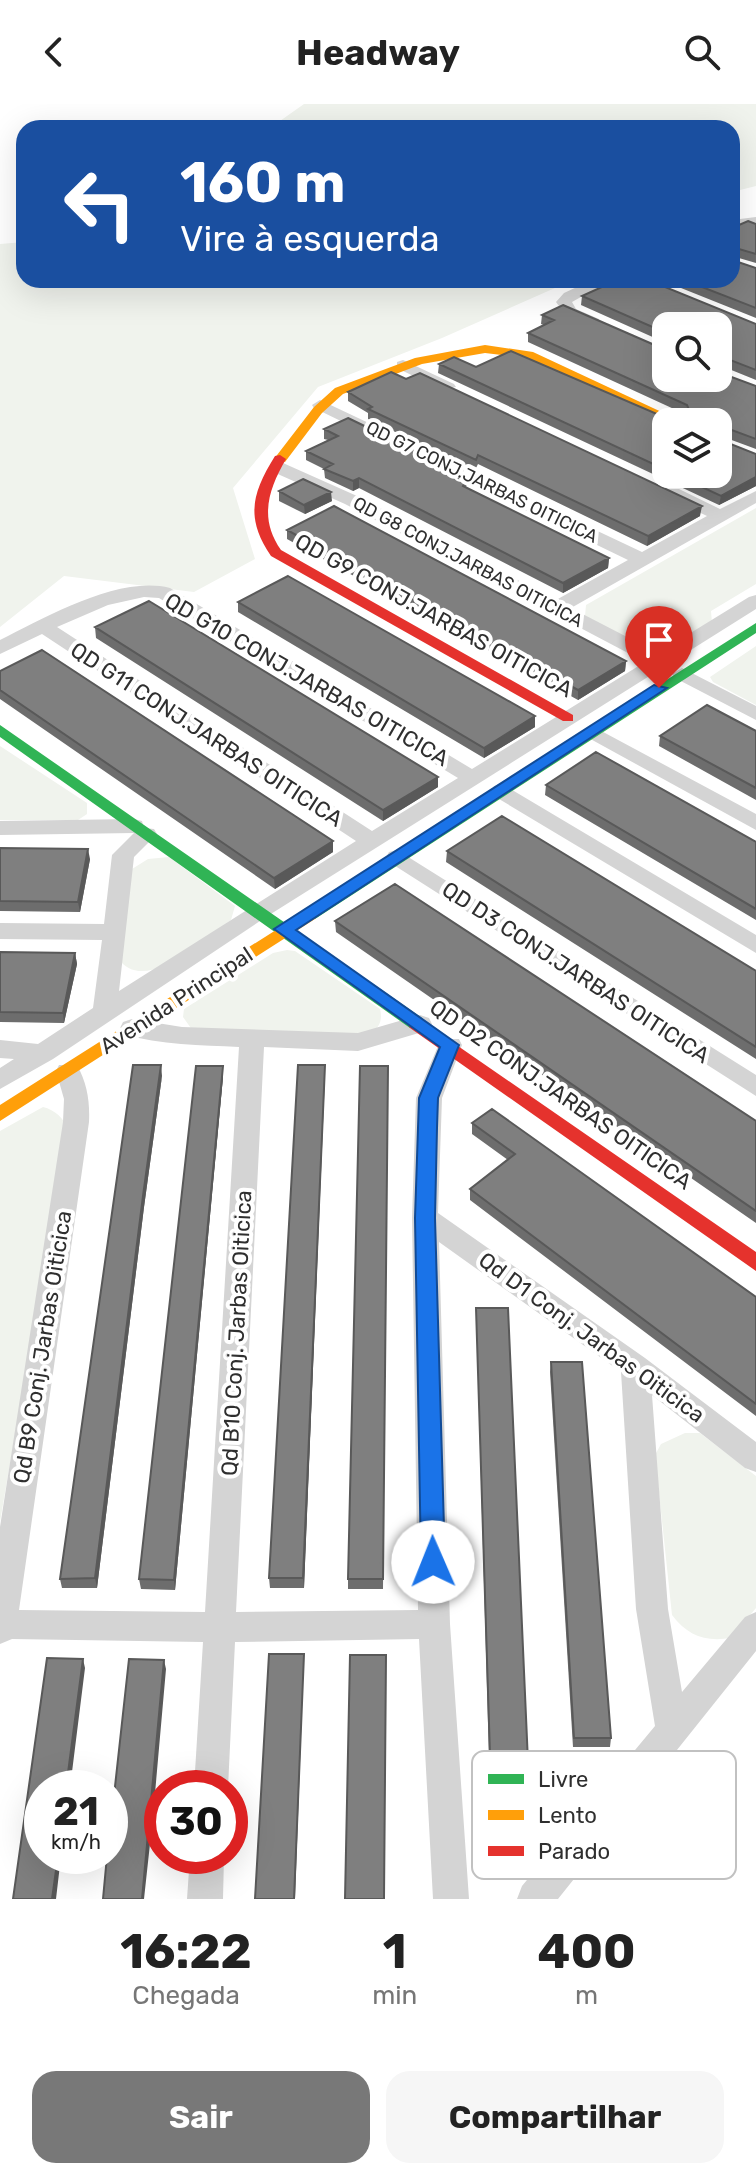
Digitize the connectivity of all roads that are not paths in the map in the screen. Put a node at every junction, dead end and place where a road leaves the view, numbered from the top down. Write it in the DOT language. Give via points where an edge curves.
graph roads {
  1 [pos="586,288"];
  2 [pos="612,329"];
  3 [pos="403,365"];
  4 [pos="471,398"];
  5 [pos="320,405"];
  6 [pos="652,411"];
  7 [pos="277,467"];
  8 [pos="662,488"];
  9 [pos="756,496"];
  10 [pos="721,516"];
  11 [pos="643,560"];
  12 [pos="756,601"];
  13 [pos="556,608"];
  14 [pos="43,626"];
  15 [pos="756,627"];
  16 [pos="0,648"];
  17 [pos="658,661"];
  18 [pos="682,674"];
  19 [pos="756,714"];
  20 [pos="568,718"];
  21 [pos="0,730"];
  22 [pos="592,732"];
  23 [pos="473,778"];
  24 [pos="502,791"];
  25 [pos="756,823"];
  26 [pos="0,828"];
  27 [pos="140,830"];
  28 [pos="372,841"];
  29 [pos="397,857"];
  30 [pos="258,912"];
  31 [pos="283,929"];
  32 [pos="0,931"];
  33 [pos="112,932"];
  34 [pos="756,945"];
  35 [pos="105,1012"];
  36 [pos="420,1024"];
  37 [pos="132,1028"];
  38 [pos="252,1039"];
  39 [pos="450,1045"];
  40 [pos="0,1049"];
  41 [pos="44,1053"];
  42 [pos="68,1071"];
  43 [pos="0,1080"];
  44 [pos="756,1087"];
  45 [pos="0,1114"];
  46 [pos="425,1218"];
  47 [pos="756,1263"];
  48 [pos="635,1366"];
  49 [pos="756,1459"];
  50 [pos="434,1624"];
  51 [pos="0,1625"];
  52 [pos="220,1627"];
  53 [pos="756,1627"];
  54 [pos="672,1728"];
  55 [pos="654,1751"];
  56 [pos="212,1770"];
  57 [pos="206,1874"];
  58 [pos="551,1879"];
  59 [pos="205,1899"];
  60 [pos="451,1899"];
  61 [pos="535,1899"];
  1 -- 2 [label="street" via="569,296 565,307"];
  3 -- 4 [label="street"];
  3 -- 5 [label="street" via="340,390"];
  3 -- 6 [label="street" via="501,349 528,355"];
  5 -- 7 [label="street"];
  5 -- 11 [label="street, QD G7 CONJ.JARBAS OITICICA"];
  7 -- 13 [label="street, QD G8 CONJ.JARBAS OITICICA" via="338,493"];
  7 -- 20 [label="street, QD G9 CONJ.JARBAS OITICICA" via="258,503 268,543 276,553"];
  8 -- 10 [label="street"];
  9 -- 10 [label="street"];
  10 -- 11 [label="street"];
  11 -- 13 [label="street"];
  12 -- 17 [label="street, Avenida Principal"];
  13 -- 17 [label="street, QD G8 CONJ.JARBAS OITICICA"];
  14 -- 16 [label="street"];
  14 -- 23 [label="street, QD G10 CONJ.JARBAS OITICICA" via="137,592 173,596"];
  14 -- 28 [label="street, QD G11 CONJ.JARBAS OITICICA"];
  15 -- 18 [label="street, Avenida Principal"];
  17 -- 20 [label="street, Avenida Principal"];
  18 -- 19 [label="street"];
  18 -- 22 [label="street, Avenida Principal"];
  20 -- 23 [label="street, Avenida Principal"];
  21 -- 27 [label="street"];
  22 -- 24 [label="street, Avenida Principal"];
  22 -- 25 [label="street"];
  23 -- 28 [label="street, Avenida Principal"];
  24 -- 29 [label="street, Avenida Principal"];
  24 -- 34 [label="street"];
  26 -- 27 [label="street"];
  27 -- 30 [label="street"];
  27 -- 33 [label="street" via="123,855"];
  28 -- 30 [label="street, Avenida Principal"];
  29 -- 31 [label="street, Avenida Principal"];
  29 -- 44 [label="street, QD D3 CONJ.JARBAS OITICICA"];
  30 -- 31 [label="street, QD D2 CONJ.JARBAS OITICICA"];
  30 -- 35 [label="street, Avenida Principal"];
  31 -- 36 [label="street, QD D2 CONJ.JARBAS OITICICA"];
  31 -- 37 [label="street, Avenida Principal"];
  32 -- 33 [label="street"];
  33 -- 35 [label="street"];
  35 -- 41 [label="street, Avenida Principal"];
  36 -- 38 [label="street" via="358,1042"];
  36 -- 39 [label="street, QD D2 CONJ.JARBAS OITICICA"];
  37 -- 38 [label="street"];
  37 -- 42 [label="street, Avenida Principal"];
  38 -- 52 [label="street, Qd B10 Conj. Jarbas Oiticica"];
  39 -- 46 [label="street" via="429,1098"];
  39 -- 47 [label="street, QD D2 CONJ.JARBAS OITICICA"];
  40 -- 41 [label="street"];
  41 -- 43 [label="street, Avenida Principal"];
  42 -- 45 [label="street, Avenida Principal"];
  42 -- 51 [label="street, Qd B9 Conj. Jarbas Oiticica" via="77,1099 76,1122"];
  46 -- 48 [label="street, Qd D1 Conj. Jarbas Oiticica"];
  46 -- 50 [label="street"];
  48 -- 49 [label="street, Qd D1 Conj. Jarbas Oiticica"];
  48 -- 54 [label="street" via="652,1609"];
  50 -- 52 [label="street"];
  50 -- 60 [label="street"];
  51 -- 52 [label="street"];
  52 -- 56 [label="street, Qd B10 Conj. Jarbas Oiticica"];
  53 -- 54 [label="street"];
  54 -- 55 [label="street"];
  57 -- 59 [label="street"];
  58 -- 61 [label="street"];
}
